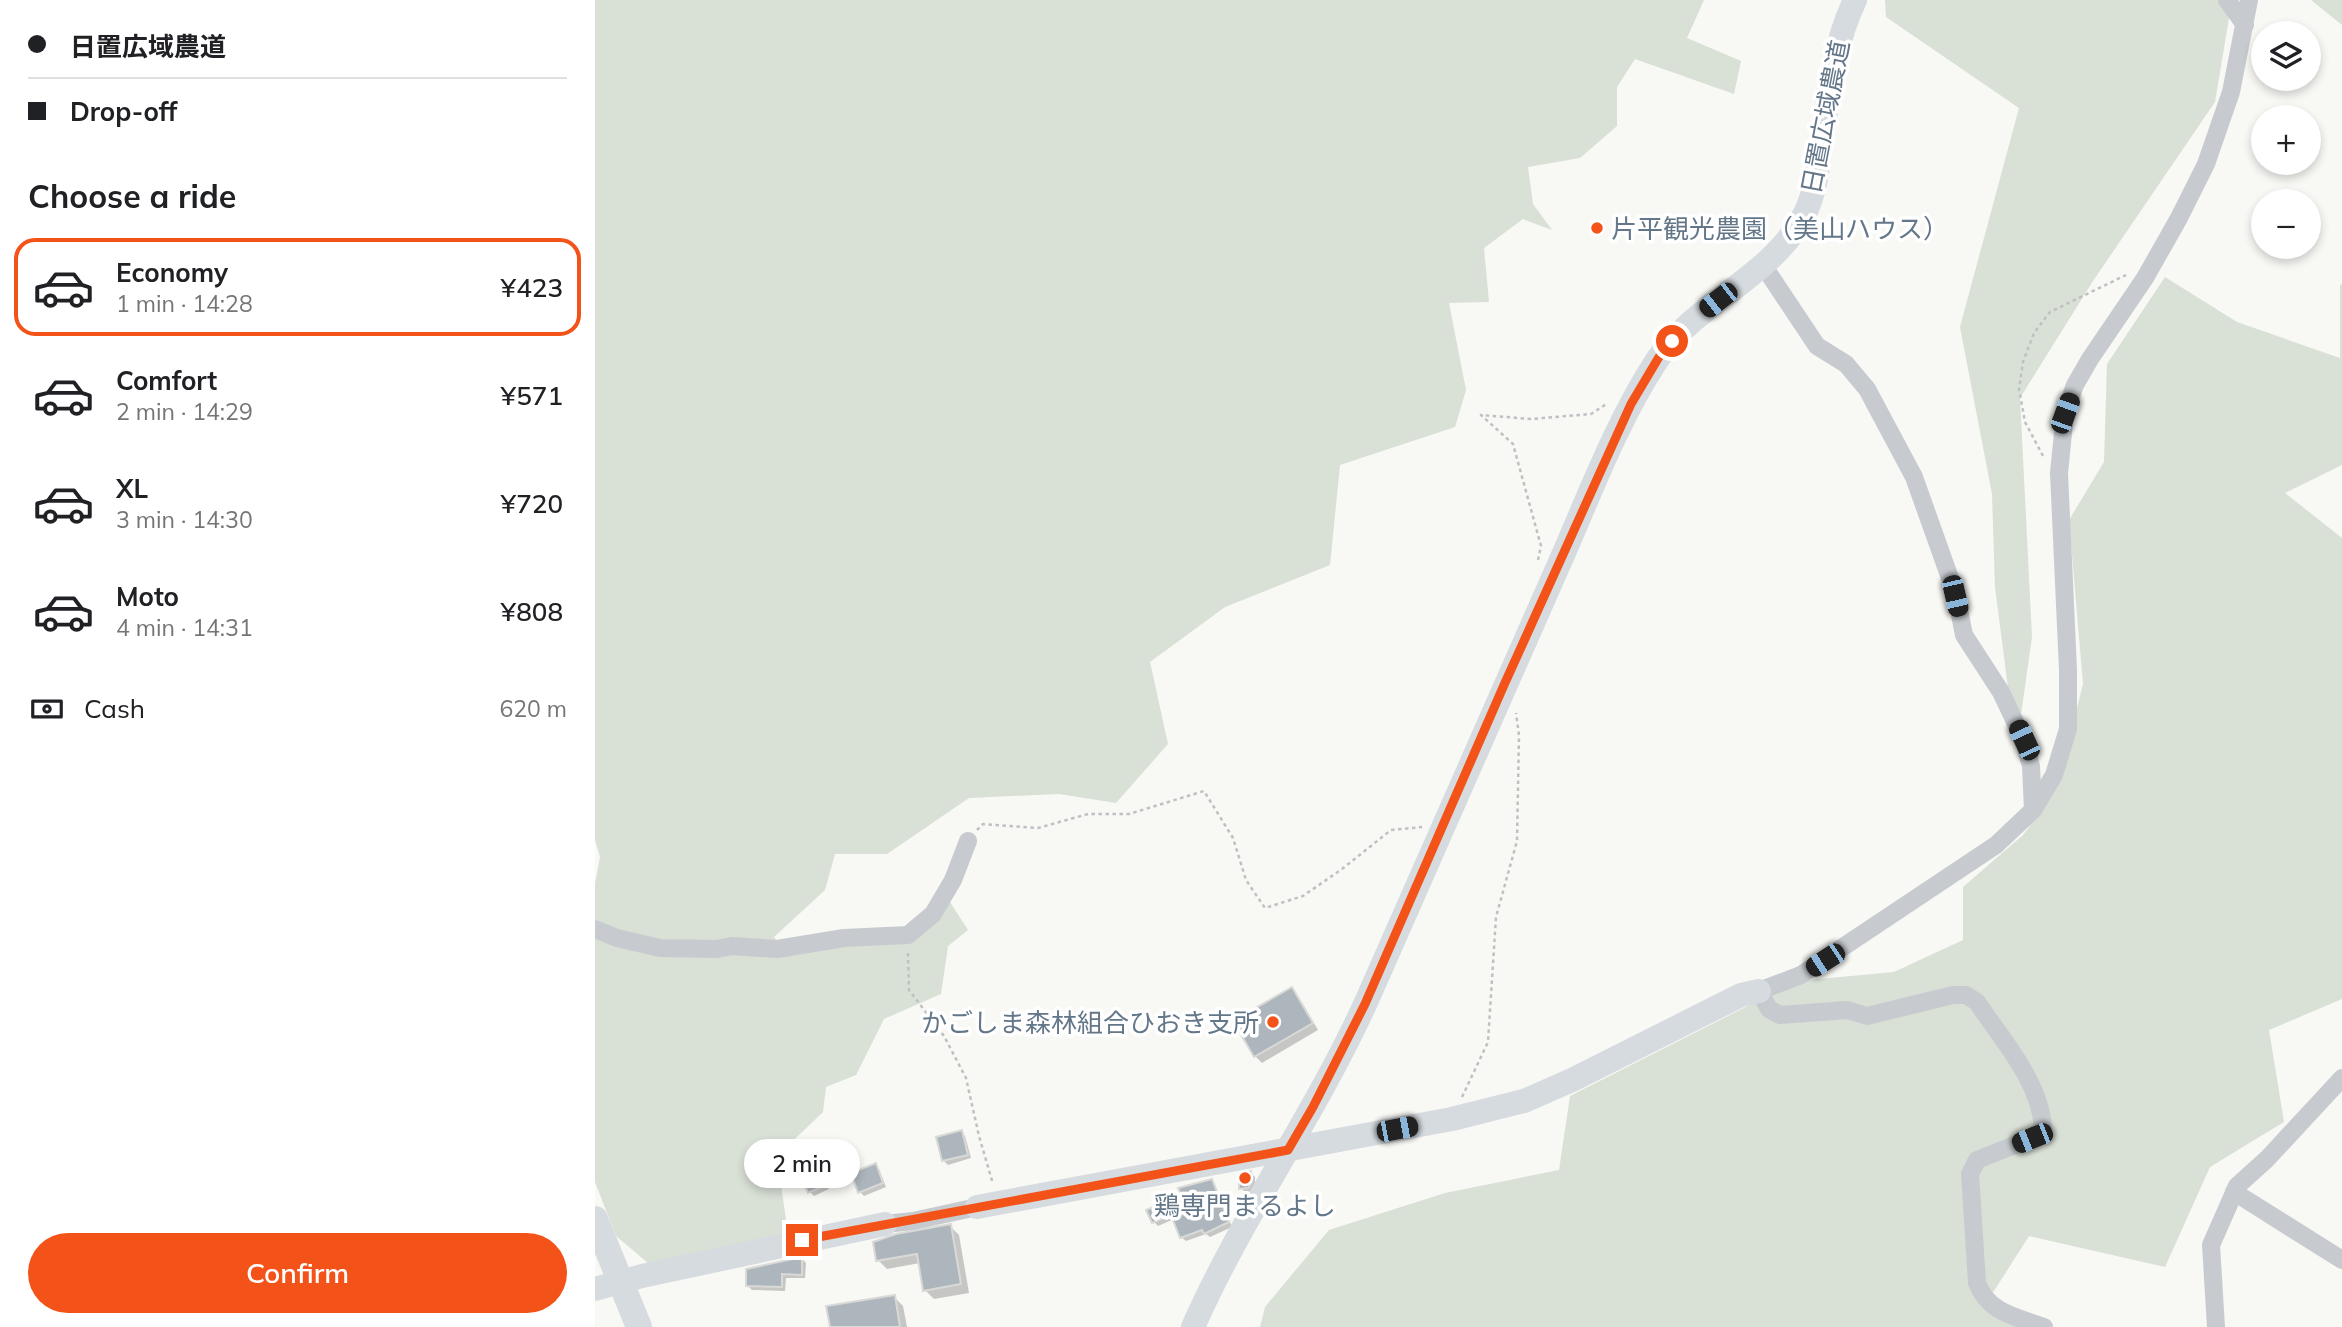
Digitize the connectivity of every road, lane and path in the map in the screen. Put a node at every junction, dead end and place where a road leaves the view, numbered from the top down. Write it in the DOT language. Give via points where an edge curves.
graph roads {
  1 [pos="1855,0"];
  2 [pos="2227,0"];
  3 [pos="2249,0"];
  4 [pos="2245,25"];
  5 [pos="1763,265"];
  6 [pos="2145,278"];
  7 [pos="1631,404"];
  8 [pos="2059,473"];
  9 [pos="1536,571"];
  10 [pos="1504,685"];
  11 [pos="2033,810"];
  12 [pos="1443,824"];
  13 [pos="968,841"];
  14 [pos="595,929"];
  15 [pos="908,935"];
  16 [pos="1759,991"];
  17 [pos="2342,1078"];
  18 [pos="1452,1119"];
  19 [pos="1288,1150"];
  20 [pos="2234,1192"];
  21 [pos="988,1205"];
  22 [pos="595,1219"];
  23 [pos="885,1224"];
  24 [pos="2342,1260"];
  25 [pos="621,1282"];
  26 [pos="595,1289"];
  27 [pos="639,1327"];
  28 [pos="1193,1327"];
  29 [pos="2044,1327"];
  30 [pos="2216,1327"];
  1 -- 5 [label="street, 日置広域農道" via="1843,24 1833,68 1816,182 1804,216"];
  2 -- 4 [label="street"];
  3 -- 4 [label="street"];
  4 -- 6 [label="street" via="2231,92 2206,163"];
  5 -- 7 [label="street, 日置広域農道" via="1686,325 1659,357"];
  5 -- 11 [label="street" via="1818,346 1846,364 1867,389 1914,477 1964,635 2001,692 2024,740 2031,766"];
  6 -- 8 [label="street" via="2075,385 2065,413"];
  6 -- 8 [label="path" via="2120,276 2050,312 2034,333 2019,389 2025,422 2047,463"];
  7 -- 9 [label="path" via="1609,402 1591,414 1531,419 1481,415 1513,444 1541,546"];
  7 -- 10 [label="street, 日置広域農道"];
  8 -- 11 [label="street" via="2067,729 2053,775"];
  10 -- 12 [label="street, 日置広域農道"];
  10 -- 18 [label="path" via="1514,702 1518,735 1517,841 1496,917 1488,1042"];
  11 -- 16 [label="street" via="1996,845 1918,899 1801,975"];
  12 -- 13 [label="path" via="1391,830 1303,896 1265,908 1246,880 1233,838 1204,791 1129,814 1088,814 1038,828 983,824"];
  12 -- 19 [label="street, 日置広域農道" via="1365,1004"];
  13 -- 15 [label="street" via="933,914"];
  14 -- 15 [label="street" via="660,948 705,949 777,949 844,938"];
  15 -- 21 [label="path" via="909,990 944,1036 965,1078"];
  16 -- 18 [label="street" via="1741,995 1524,1101"];
  16 -- 29 [label="street" via="1769,1009 1780,1015 1847,1010 1867,1016 1953,995 1966,995 1977,1002 2033,1087 2043,1128 2032,1138 1977,1160 1970,1174 1977,1283 1983,1297 2002,1311"];
  17 -- 20 [label="street"];
  18 -- 19 [label="street"];
  19 -- 21 [label="street"];
  19 -- 28 [label="street, 日置広域農道"];
  20 -- 24 [label="street"];
  20 -- 30 [label="street" via="2211,1245"];
  21 -- 23 [label="street"];
  22 -- 25 [label="main road"];
  23 -- 25 [label="street"];
  25 -- 26 [label="street"];
  25 -- 27 [label="main road"];
}
